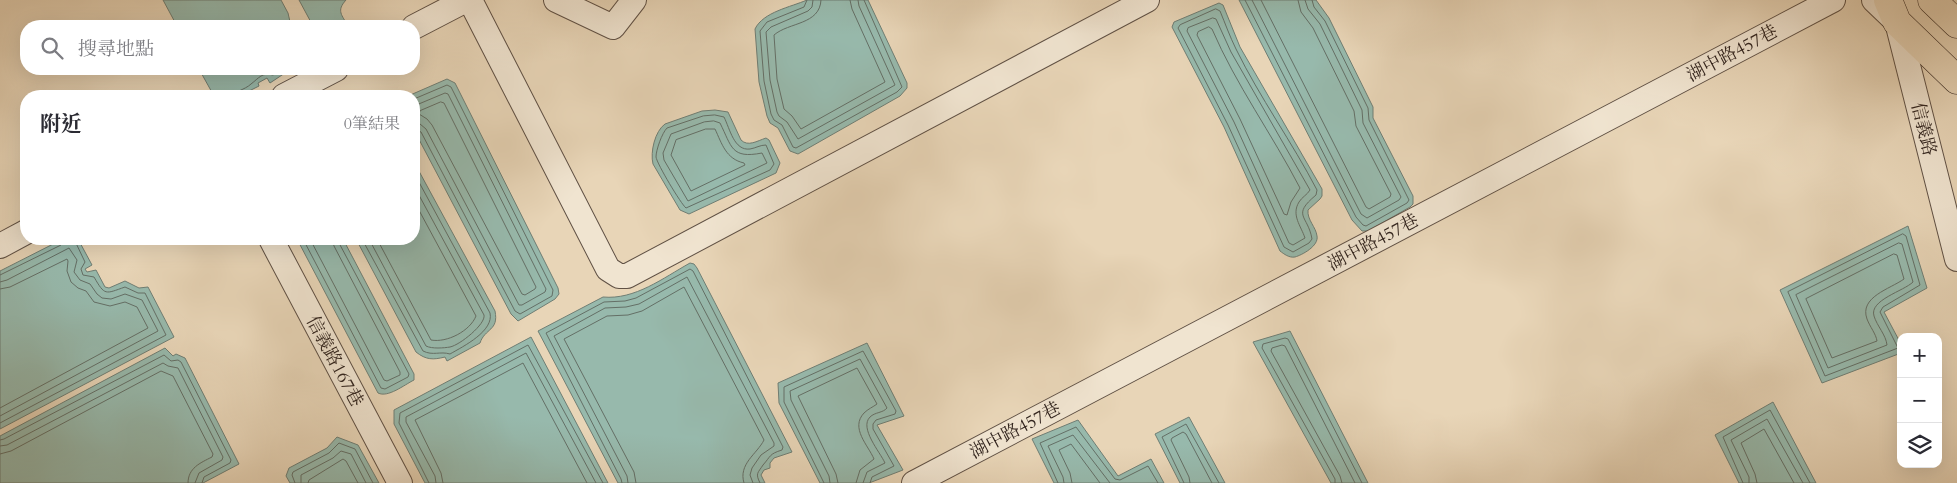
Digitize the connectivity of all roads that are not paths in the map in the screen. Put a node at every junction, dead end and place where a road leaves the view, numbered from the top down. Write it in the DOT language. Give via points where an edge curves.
graph roads {
  1 [pos="466,0"];
  2 [pos="470,0"];
  3 [pos="556,0"];
  4 [pos="634,0"];
  5 [pos="1147,0"];
  6 [pos="1833,0"];
  7 [pos="1874,0"];
  8 [pos="1932,0"];
  9 [pos="1893,11"];
  10 [pos="1957,24"];
  11 [pos="420,25"];
  12 [pos="324,75"];
  13 [pos="1957,80"];
  14 [pos="296,90"];
  15 [pos="20,235"];
  16 [pos="274,245"];
  17 [pos="0,246"];
  18 [pos="1957,260"];
  19 [pos="400,483"];
  20 [pos="914,483"];
  1 -- 11 [label="street"];
  2 -- 5 [label="street" via="608,269 619,276 627,276"];
  3 -- 4 [label="street" via="613,27"];
  6 -- 20 [label="street, 湖中路457巷"];
  7 -- 9 [label="street"];
  8 -- 10 [label="main road"];
  9 -- 13 [label="main road"];
  9 -- 18 [label="street, 信義路"];
  12 -- 14 [label="street"];
  15 -- 17 [label="street"];
  16 -- 19 [label="street, 信義路167巷"];
}
